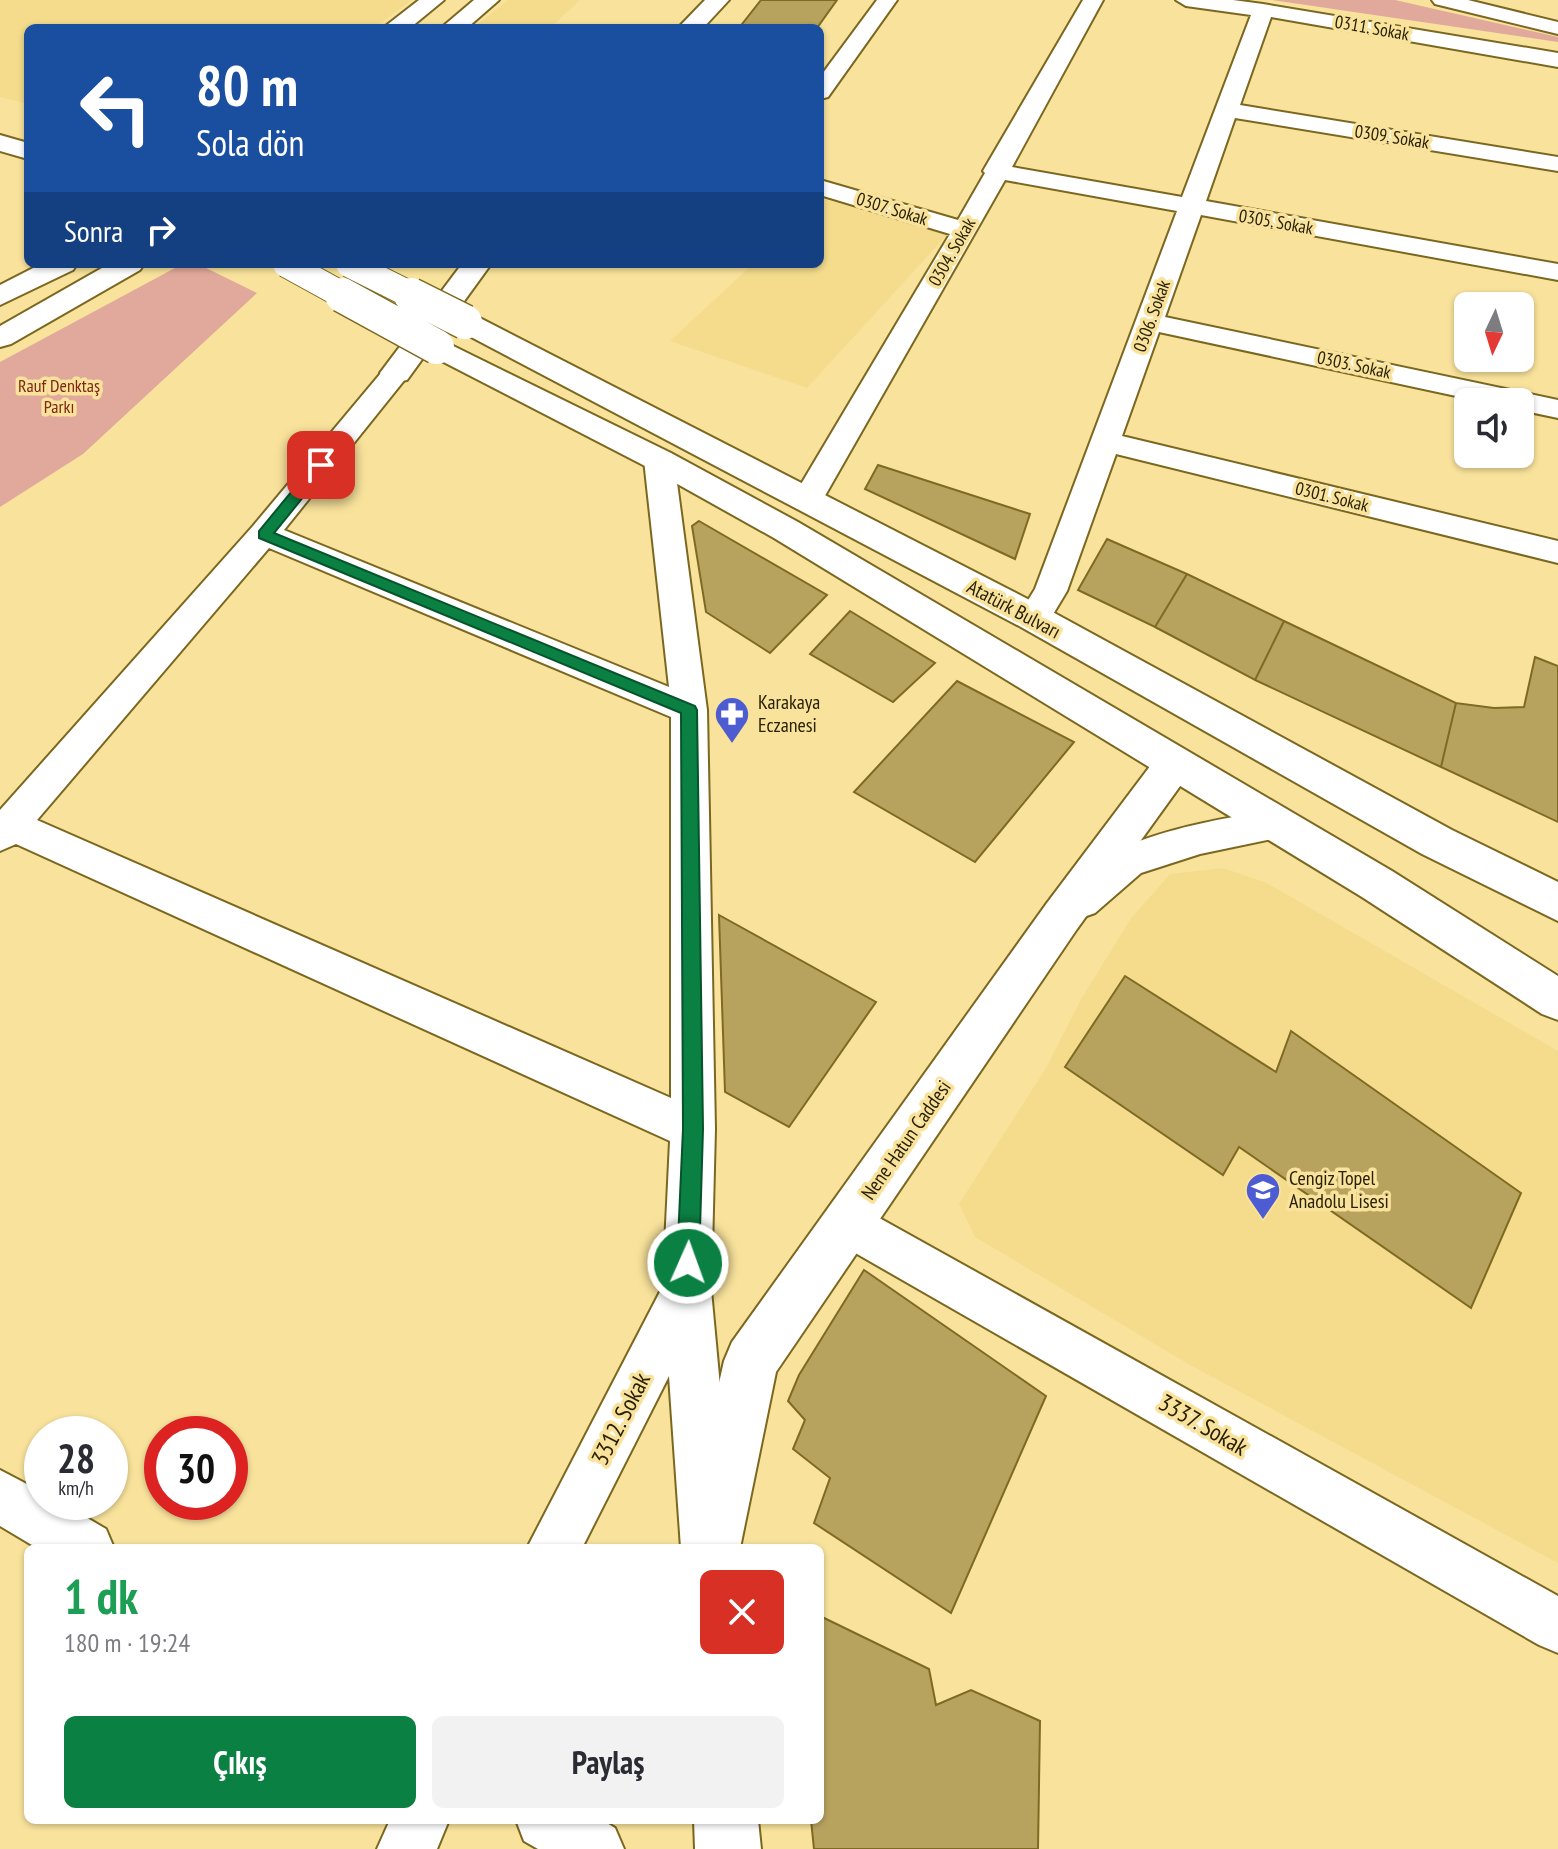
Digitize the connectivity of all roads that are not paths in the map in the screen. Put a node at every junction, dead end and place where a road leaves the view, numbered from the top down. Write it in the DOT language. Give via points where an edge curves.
graph roads {
  1 [pos="433,0"];
  2 [pos="488,0"];
  3 [pos="718,0"];
  4 [pos="887,0"];
  5 [pos="1093,0"];
  6 [pos="1186,0"];
  7 [pos="1442,0"];
  8 [pos="1263,10"];
  9 [pos="400,24"];
  10 [pos="458,24"];
  11 [pos="694,24"];
  12 [pos="1558,28"];
  13 [pos="1558,60"];
  14 [pos="824,87"];
  15 [pos="1227,110"];
  16 [pos="0,143"];
  17 [pos="24,150"];
  18 [pos="1558,164"];
  19 [pos="0,169"];
  20 [pos="995,171"];
  21 [pos="24,176"];
  22 [pos="824,188"];
  23 [pos="1191,207"];
  24 [pos="965,230"];
  25 [pos="55,268"];
  26 [pos="123,268"];
  27 [pos="293,268"];
  28 [pos="357,268"];
  29 [pos="474,268"];
  30 [pos="1558,272"];
  31 [pos="0,296"];
  32 [pos="1149,322"];
  33 [pos="0,338"];
  34 [pos="396,373"];
  35 [pos="1558,409"];
  36 [pos="1106,442"];
  37 [pos="659,460"];
  38 [pos="807,501"];
  39 [pos="264,534"];
  40 [pos="1558,552"];
  41 [pos="1034,618"];
  42 [pos="689,710"];
  43 [pos="1174,764"];
  44 [pos="1278,824"];
  45 [pos="5,831"];
  46 [pos="1558,903"];
  47 [pos="1062,916"];
  48 [pos="1558,1000"];
  49 [pos="693,1129"];
  50 [pos="847,1223"];
  51 [pos="687,1290"];
  52 [pos="0,1496"];
  53 [pos="80,1544"];
  54 [pos="556,1544"];
  55 [pos="709,1544"];
  56 [pos="710,1544"];
  57 [pos="1558,1626"];
  58 [pos="418,1824"];
  59 [pos="552,1824"];
  60 [pos="726,1824"];
  61 [pos="407,1849"];
  62 [pos="594,1849"];
  63 [pos="728,1849"];
  1 -- 9 [label="main road"];
  2 -- 10 [label="main road"];
  3 -- 11 [label="main road"];
  4 -- 14 [label="street"];
  5 -- 20 [label="street, 0304. Sokak"];
  6 -- 8 [label="street, 0311. Sokak"];
  7 -- 12 [label="street"];
  8 -- 13 [label="street, 0311. Sokak"];
  8 -- 15 [label="street, 0306. Sokak"];
  15 -- 18 [label="street, 0309. Sokak"];
  15 -- 23 [label="street, 0306. Sokak"];
  16 -- 17 [label="main road"];
  19 -- 21 [label="main road"];
  20 -- 23 [label="street, 0305. Sokak"];
  20 -- 24 [label="street, 0304. Sokak"];
  22 -- 24 [label="street, 0307. Sokak"];
  23 -- 30 [label="street, 0305. Sokak"];
  23 -- 32 [label="street, 0306. Sokak"];
  24 -- 38 [label="street, 0304. Sokak"];
  25 -- 31 [label="main road"];
  26 -- 33 [label="main road"];
  27 -- 37 [label="main road, bridge"];
  28 -- 38 [label="main road, Atatürk Bulvarı, bridge"];
  29 -- 34 [label="main road"];
  32 -- 35 [label="street, 0303. Sokak"];
  32 -- 36 [label="street, 0306. Sokak"];
  34 -- 39 [label="street"];
  36 -- 40 [label="street, 0301. Sokak"];
  36 -- 41 [label="street, 0306. Sokak" via="1051,591"];
  37 -- 42 [label="street"];
  37 -- 43 [label="main road" via="786,530"];
  38 -- 41 [label="main road, Atatürk Bulvarı"];
  39 -- 42 [label="street"];
  39 -- 45 [label="street"];
  41 -- 46 [label="main road, Atatürk Bulvarı" via="1437,842"];
  42 -- 49 [label="street"];
  43 -- 44 [label="main road"];
  43 -- 47 [label="main road, Nene Hatun Caddesi"];
  44 -- 47 [label="street" via="1200,839 1128,861"];
  44 -- 48 [label="main road"];
  45 -- 49 [label="street"];
  47 -- 50 [label="main road, Nene Hatun Caddesi"];
  49 -- 51 [label="street"];
  50 -- 56 [label="main road, Nene Hatun Caddesi" via="751,1361"];
  50 -- 57 [label="street, 3337. Sokak"];
  51 -- 54 [label="street, 3312. Sokak"];
  51 -- 55 [label="street"];
  52 -- 53 [label="street"];
  58 -- 61 [label="street"];
  59 -- 62 [label="street"];
  60 -- 63 [label="main road"];
}
